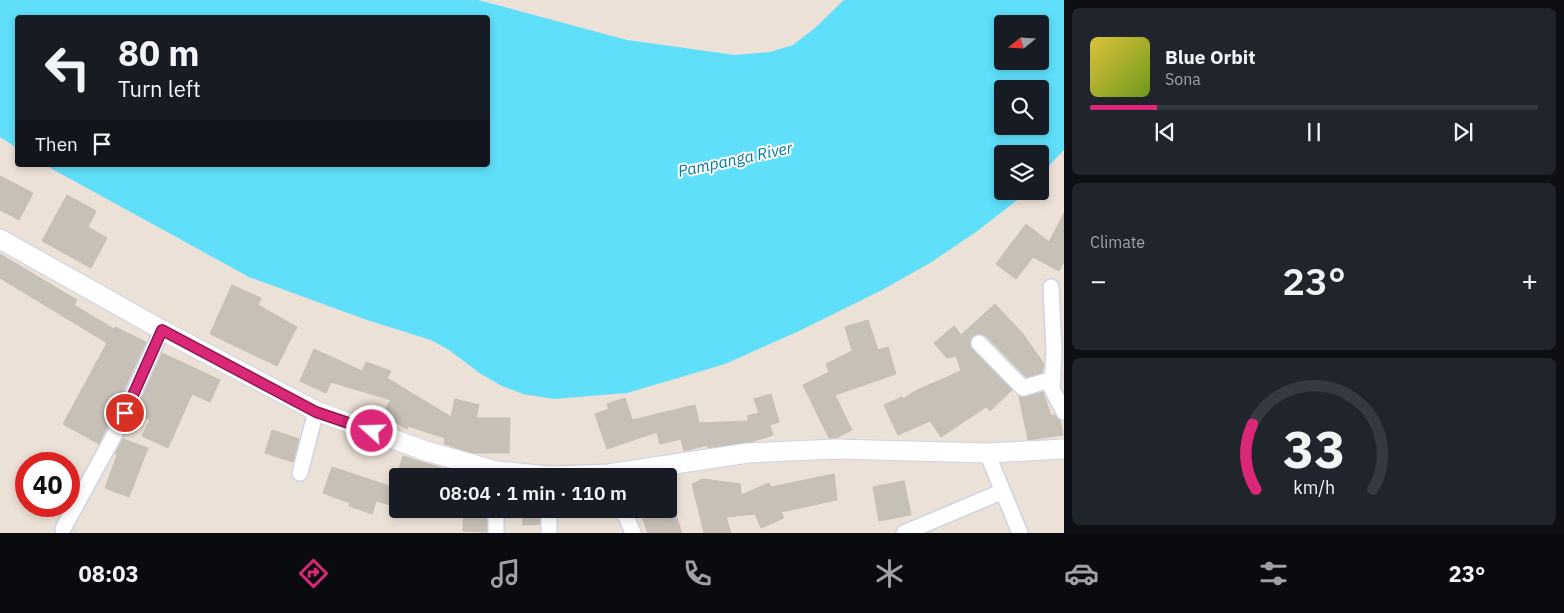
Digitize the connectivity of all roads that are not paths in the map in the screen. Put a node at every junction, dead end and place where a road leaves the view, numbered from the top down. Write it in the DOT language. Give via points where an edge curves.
graph roads {
  1 [pos="0,238"];
  2 [pos="1051,287"];
  3 [pos="162,330"];
  4 [pos="979,343"];
  5 [pos="1053,379"];
  6 [pos="316,412"];
  7 [pos="1064,412"];
  8 [pos="1064,449"];
  9 [pos="987,453"];
  10 [pos="478,468"];
  11 [pos="653,468"];
  12 [pos="300,474"];
  13 [pos="1001,492"];
  14 [pos="496,518"];
  15 [pos="550,518"];
  16 [pos="627,518"];
  17 [pos="63,529"];
  18 [pos="496,533"];
  19 [pos="549,533"];
  20 [pos="633,533"];
  21 [pos="904,533"];
  22 [pos="1020,533"];
  1 -- 3 [label="street"];
  2 -- 5 [label="street"];
  3 -- 6 [label="street"];
  3 -- 17 [label="street" via="117,430"];
  4 -- 5 [label="street" via="1023,388"];
  5 -- 7 [label="street" via="1052,388"];
  6 -- 10 [label="street"];
  6 -- 12 [label="street"];
  8 -- 9 [label="street"];
  9 -- 11 [label="street" via="836,449 748,453"];
  9 -- 13 [label="street"];
  13 -- 21 [label="street"];
  13 -- 22 [label="street"];
  14 -- 18 [label="street"];
  15 -- 19 [label="street"];
  16 -- 20 [label="street"];
}
